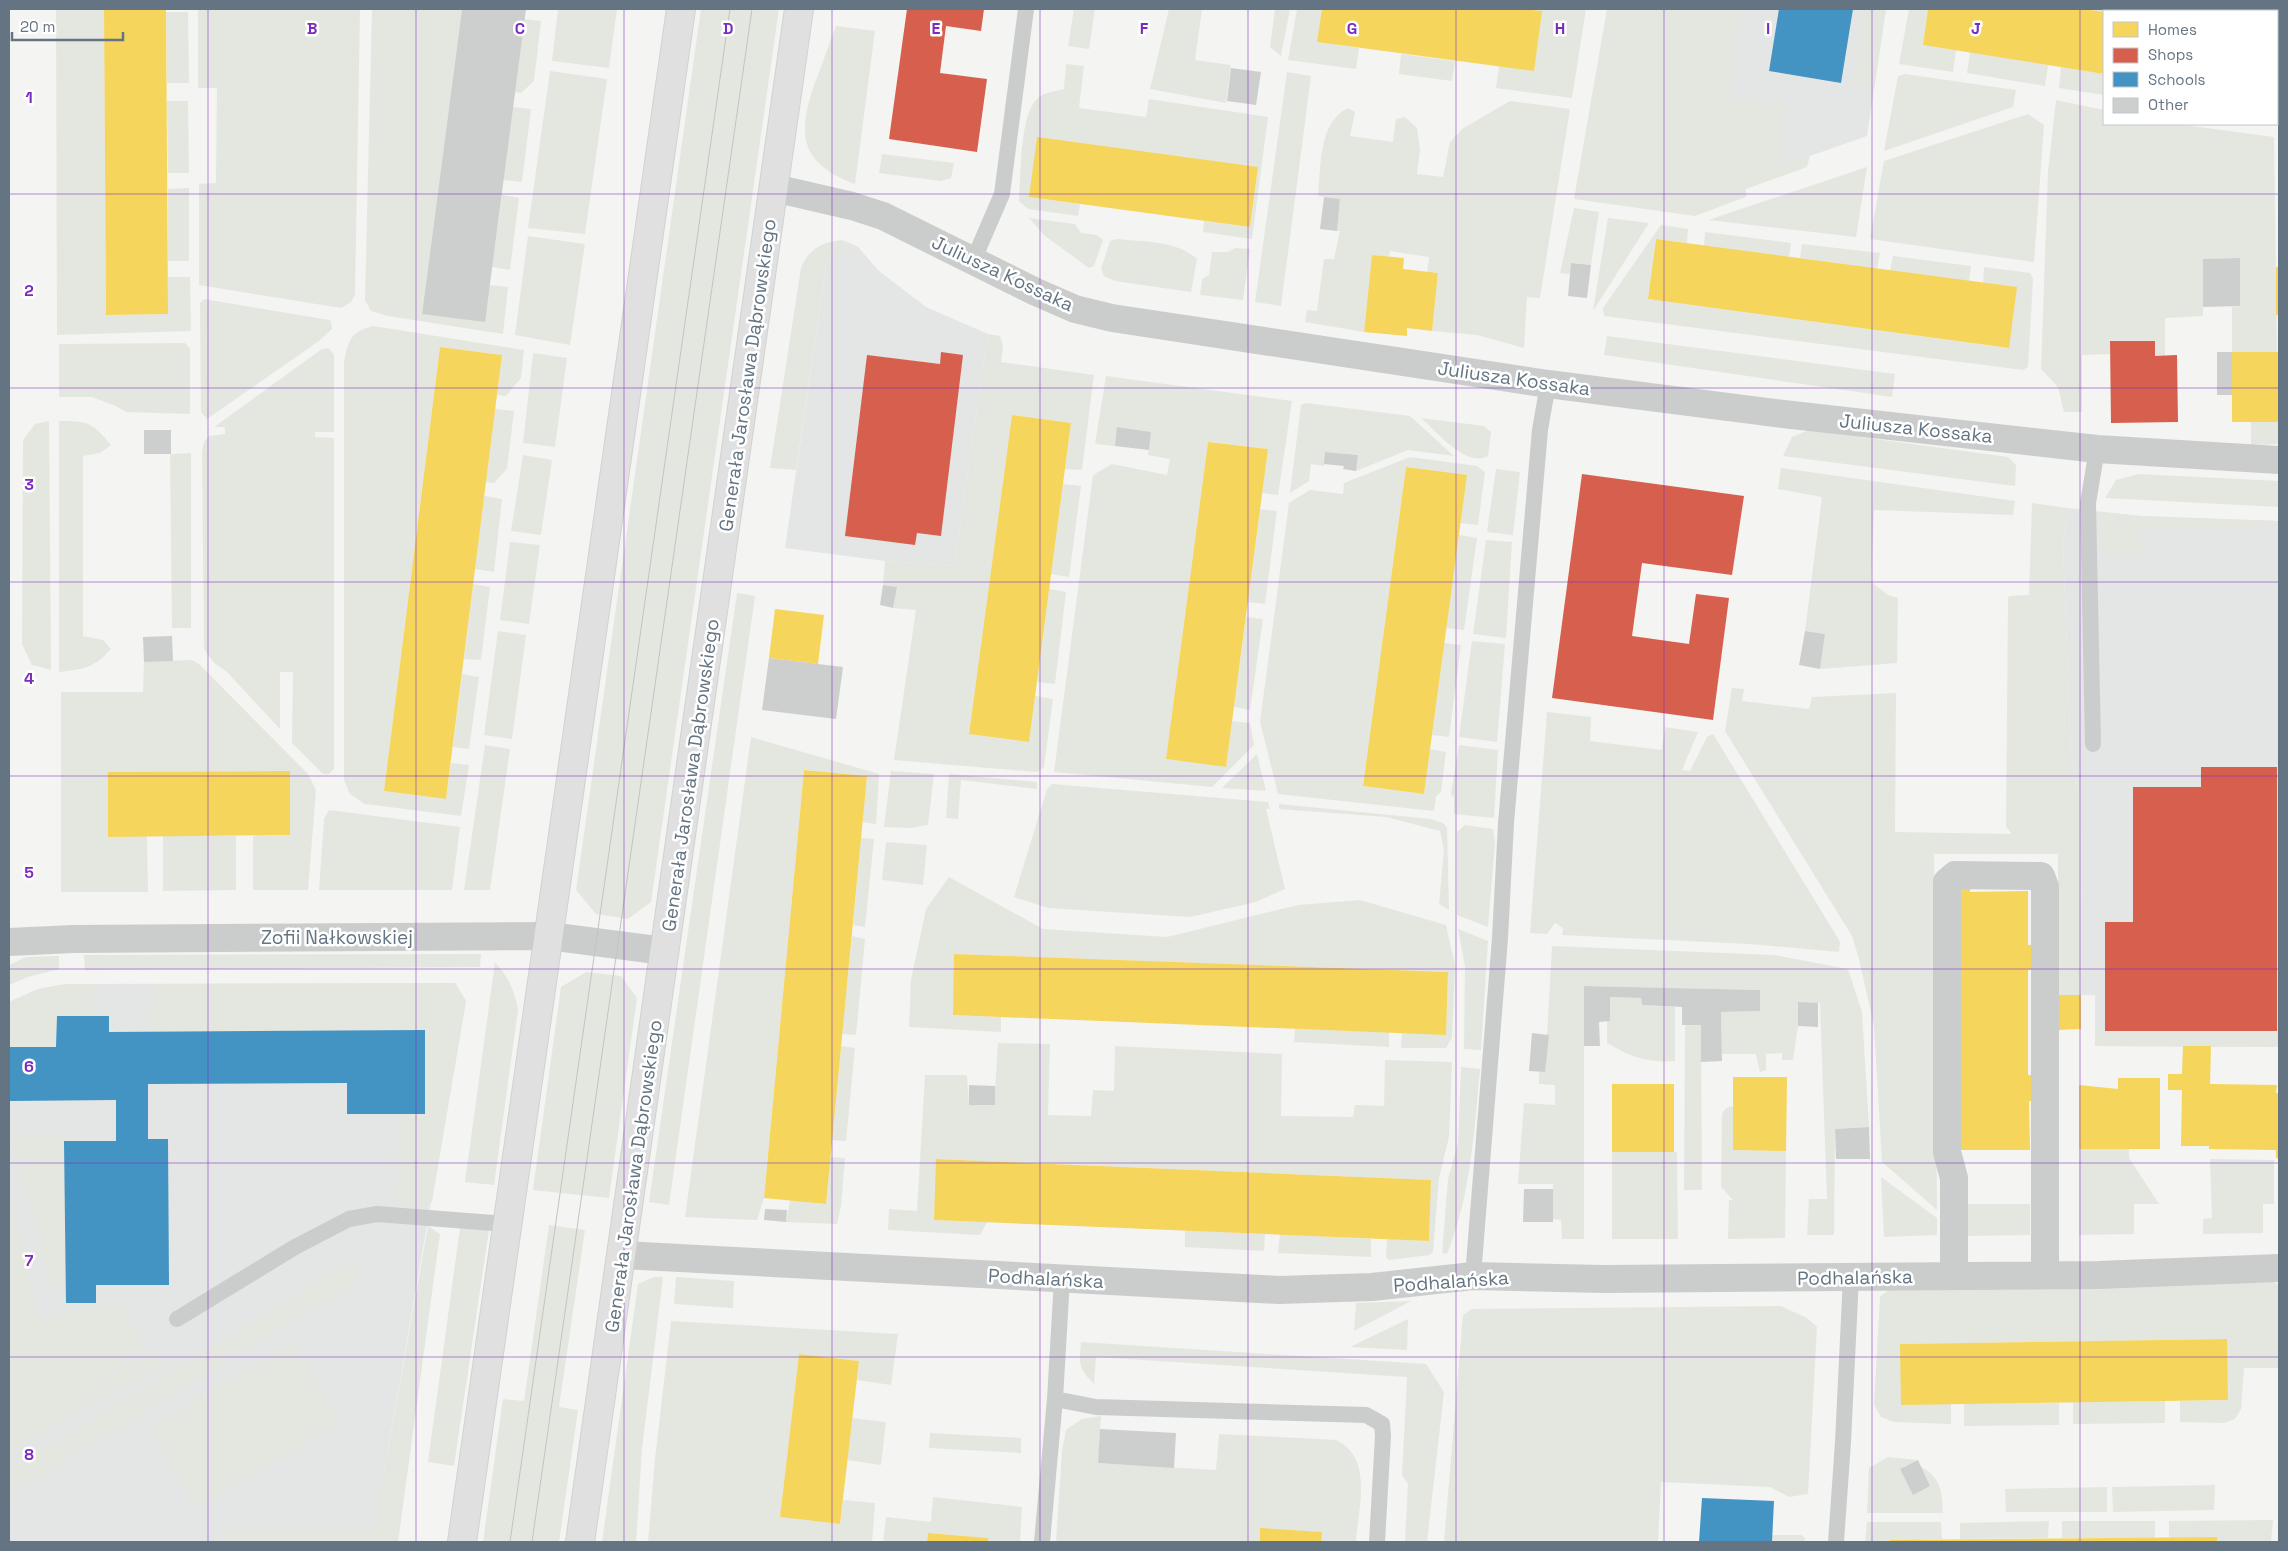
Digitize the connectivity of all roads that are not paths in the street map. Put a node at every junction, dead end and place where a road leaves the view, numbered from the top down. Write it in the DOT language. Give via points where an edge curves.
graph roads {
  1 [pos="681,9"];
  2 [pos="799,9"];
  3 [pos="1026,9"];
  4 [pos="774,188"];
  5 [pos="974,259"];
  6 [pos="1548,384"];
  7 [pos="2097,449"];
  8 [pos="2279,460"];
  9 [pos="2093,744"];
  10 [pos="549,936"];
  11 [pos="9,942"];
  12 [pos="664,951"];
  13 [pos="506,1224"];
  14 [pos="623,1255"];
  15 [pos="2279,1268"];
  16 [pos="1954,1275"];
  17 [pos="2045,1275"];
  18 [pos="1473,1276"];
  19 [pos="1851,1277"];
  20 [pos="1062,1278"];
  21 [pos="177,1319"];
  22 [pos="1055,1398"];
  23 [pos="462,1542"];
  24 [pos="580,1542"];
  25 [pos="1042,1542"];
  26 [pos="1377,1542"];
  27 [pos="1836,1542"];
  1 -- 10 [label="main road"];
  2 -- 4 [label="main road, Generała Jarosława Dąbrowskiego"];
  3 -- 5 [label="lane" via="1002,194"];
  4 -- 5 [label="street, Juliusza Kossaka" via="882,216"];
  4 -- 12 [label="main road, Generała Jarosława Dąbrowskiego"];
  5 -- 6 [label="street, Juliusza Kossaka" via="1075,309 1112,318"];
  6 -- 7 [label="street, Juliusza Kossaka"];
  6 -- 18 [label="lane" via="1540,430 1506,823"];
  7 -- 8 [label="street, Juliusza Kossaka"];
  7 -- 9 [label="lane" via="2088,503"];
  10 -- 11 [label="street, Zofii Nałkowskiej" via="73,938"];
  10 -- 12 [label="street, Zofii Nałkowskiej"];
  10 -- 13 [label="main road"];
  12 -- 14 [label="main road, Generała Jarosława Dąbrowskiego"];
  13 -- 21 [label="lane" via="362,1215 295,1247"];
  13 -- 23 [label="main road"];
  14 -- 20 [label="street, Podhalańska"];
  14 -- 24 [label="main road, Generała Jarosława Dąbrowskiego"];
  15 -- 17 [label="street, Podhalańska"];
  16 -- 17 [label="street, Podhalańska"];
  16 -- 17 [label="street" via="1954,1178 1947,1152 1947,882 1955,875 2011,874 2042,876 2045,887"];
  16 -- 19 [label="street, Podhalańska"];
  18 -- 19 [label="street, Podhalańska" via="1604,1279"];
  18 -- 20 [label="street, Podhalańska" via="1372,1287 1279,1290"];
  19 -- 27 [label="lane"];
  20 -- 22 [label="lane"];
  22 -- 25 [label="lane"];
  22 -- 26 [label="lane" via="1096,1407 1366,1415 1376,1419 1382,1424 1383,1436"];
}
